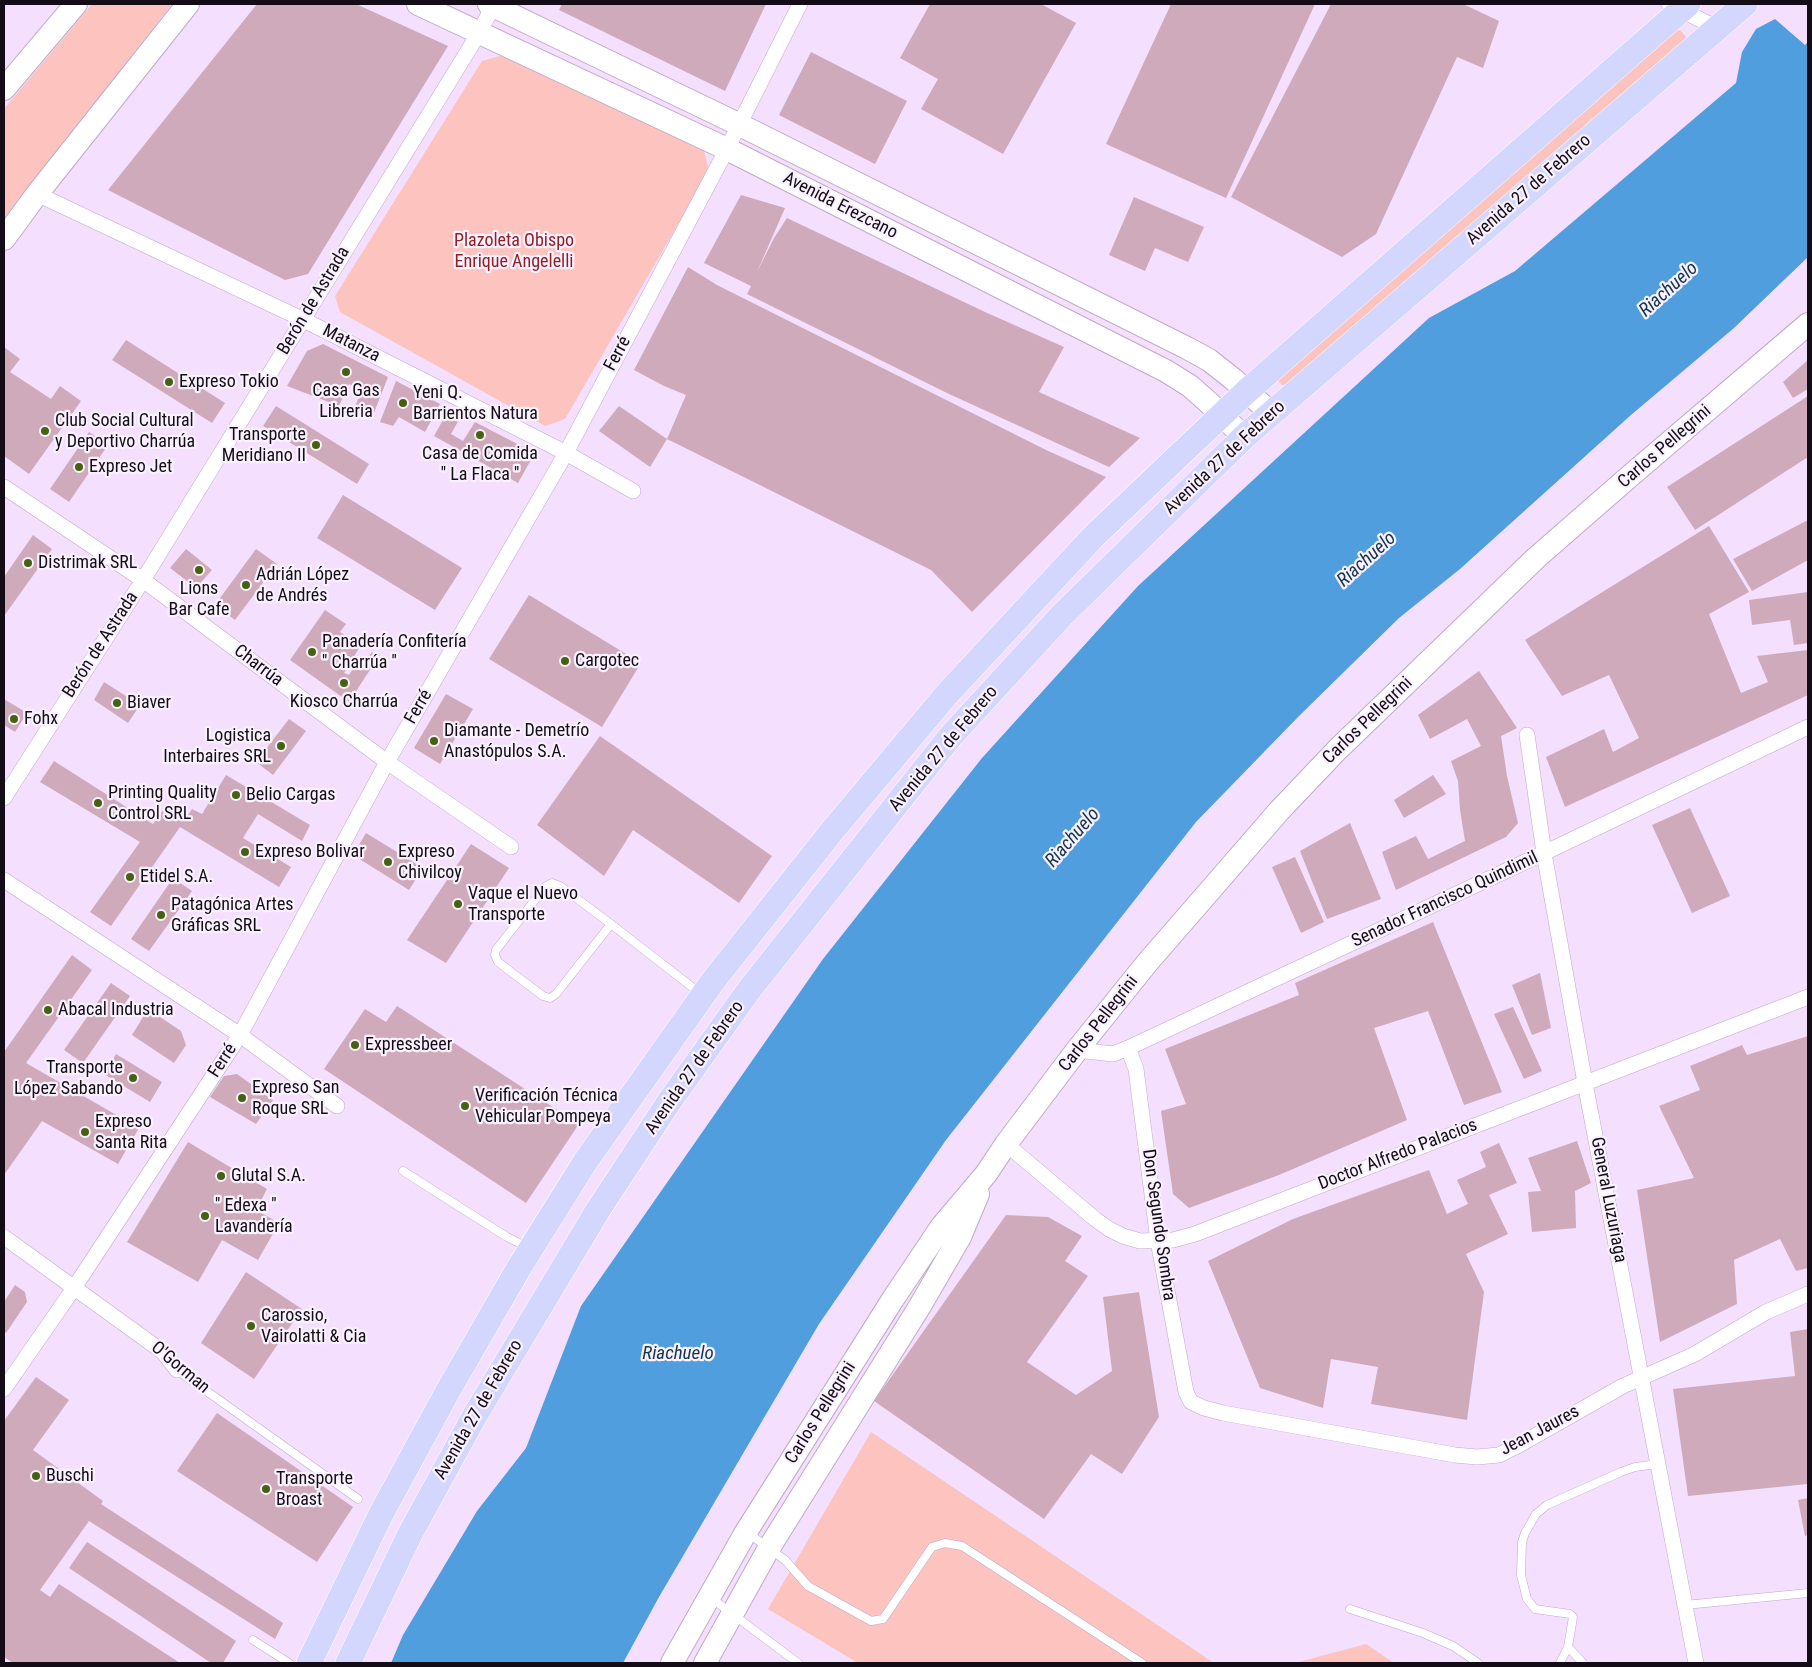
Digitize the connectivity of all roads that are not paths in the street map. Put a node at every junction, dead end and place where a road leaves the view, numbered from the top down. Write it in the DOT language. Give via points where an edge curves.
graph roads {
  1 [pos="76,4"];
  2 [pos="188,4"];
  3 [pos="418,4"];
  4 [pos="800,4"];
  5 [pos="1745,4"];
  6 [pos="491,5"];
  7 [pos="1679,6"];
  8 [pos="1717,28"];
  9 [pos="479,32"];
  10 [pos="4,89"];
  11 [pos="738,124"];
  12 [pos="727,149"];
  13 [pos="37,194"];
  14 [pos="4,240"];
  15 [pos="302,319"];
  16 [pos="1808,324"];
  17 [pos="1247,391"];
  18 [pos="1271,413"];
  19 [pos="1221,415"];
  20 [pos="1244,438"];
  21 [pos="566,453"];
  22 [pos="4,487"];
  23 [pos="633,490"];
  24 [pos="143,580"];
  25 [pos="1808,727"];
  26 [pos="1527,735"];
  27 [pos="387,762"];
  28 [pos="4,798"];
  29 [pos="511,848"];
  30 [pos="1544,853"];
  31 [pos="4,880"];
  32 [pos="611,924"];
  33 [pos="702,995"];
  34 [pos="1808,997"];
  35 [pos="240,1035"];
  36 [pos="1128,1048"];
  37 [pos="1077,1050"];
  38 [pos="1585,1083"];
  39 [pos="337,1106"];
  40 [pos="1006,1144"];
  41 [pos="403,1171"];
  42 [pos="986,1174"];
  43 [pos="4,1237"];
  44 [pos="1158,1241"];
  45 [pos="531,1249"];
  46 [pos="74,1288"];
  47 [pos="1808,1294"];
  48 [pos="177,1370"];
  49 [pos="1643,1377"];
  50 [pos="4,1389"];
  51 [pos="1191,1402"];
  52 [pos="1658,1464"];
  53 [pos="358,1499"];
  54 [pos="381,1514"];
  55 [pos="746,1532"];
  56 [pos="410,1534"];
  57 [pos="769,1548"];
  58 [pos="1808,1593"];
  59 [pos="709,1597"];
  60 [pos="1685,1605"];
  61 [pos="1350,1609"];
  62 [pos="732,1614"];
  63 [pos="253,1640"];
  64 [pos="1568,1647"];
  65 [pos="289,1663"];
  66 [pos="309,1663"];
  67 [pos="348,1663"];
  68 [pos="672,1663"];
  69 [pos="705,1663"];
  70 [pos="798,1663"];
  71 [pos="1142,1663"];
  72 [pos="1478,1663"];
  73 [pos="1560,1663"];
  74 [pos="1583,1663"];
  75 [pos="1696,1663"];
  1 -- 10 [label="main road"];
  2 -- 13 [label="main road"];
  3 -- 9 [label="main road, Avenida Erezcano"];
  4 -- 11 [label="street, Ferré"];
  5 -- 8 [label="main road, Avenida 27 de Febrero"];
  6 -- 9 [label="street, Berón de Astrada"];
  6 -- 11 [label="main road, Avenida Erezcano"];
  7 -- 8 [label="street"];
  7 -- 17 [label="main road, Avenida 27 de Febrero"];
  8 -- 18 [label="main road, Avenida 27 de Febrero"];
  9 -- 12 [label="main road, Avenida Erezcano"];
  9 -- 15 [label="street, Berón de Astrada"];
  11 -- 12 [label="street, Ferré"];
  11 -- 17 [label="main road, Avenida Erezcano" via="1187,348 1209,360"];
  12 -- 19 [label="main road, Avenida Erezcano" via="1166,371 1190,386"];
  12 -- 21 [label="street, Ferré"];
  13 -- 14 [label="main road"];
  13 -- 15 [label="street, Matanza"];
  15 -- 21 [label="street, Matanza"];
  15 -- 24 [label="street, Berón de Astrada"];
  16 -- 37 [label="main road, Carlos Pellegrini" via="1536,558 1337,750 1279,811 1147,963"];
  17 -- 18 [label="main road, Avenida Erezcano"];
  17 -- 19 [label="main road, Avenida 27 de Febrero"];
  18 -- 20 [label="main road, Avenida 27 de Febrero"];
  19 -- 20 [label="main road, Avenida Erezcano"];
  19 -- 33 [label="main road, Avenida 27 de Febrero" via="1094,536 947,694 832,831"];
  20 -- 56 [label="main road, Avenida 27 de Febrero" via="1062,615 950,737 749,990 669,1102 598,1210 474,1416"];
  21 -- 23 [label="street, Matanza"];
  21 -- 27 [label="street, Ferré"];
  22 -- 24 [label="street, Charrúa"];
  24 -- 27 [label="street, Charrúa"];
  24 -- 28 [label="street, Berón de Astrada"];
  25 -- 30 [label="street, Senador Francisco Quindimil"];
  26 -- 30 [label="street, General Luzuriaga"];
  27 -- 29 [label="street, Charrúa"];
  27 -- 35 [label="street, Ferré"];
  30 -- 36 [label="street, Senador Francisco Quindimil"];
  30 -- 38 [label="street, General Luzuriaga"];
  31 -- 35 [label="street"];
  32 -- 32 [label="lane" via="552,883 545,887 494,956 543,996 550,998"];
  32 -- 33 [label="lane"];
  33 -- 45 [label="main road, Avenida 27 de Febrero" via="585,1162"];
  34 -- 38 [label="street, Doctor Alfredo Palacios"];
  35 -- 39 [label="street"];
  35 -- 46 [label="street, Ferré"];
  36 -- 37 [label="street, Senador Francisco Quindimil" via="1112,1054"];
  36 -- 44 [label="street, Don Segundo Sombra" via="1136,1069"];
  37 -- 40 [label="main road, Carlos Pellegrini"];
  38 -- 44 [label="street, Doctor Alfredo Palacios" via="1195,1234"];
  38 -- 49 [label="street, General Luzuriaga"];
  40 -- 42 [label="main road, Carlos Pellegrini"];
  40 -- 44 [label="street, Doctor Alfredo Palacios" via="1109,1229 1123,1236"];
  41 -- 45 [label="lane" via="506,1237"];
  42 -- 55 [label="main road, Carlos Pellegrini" via="942,1226 892,1299"];
  42 -- 57 [label="main road, Carlos Pellegrini" via="955,1246"];
  43 -- 46 [label="street, O'Gorman"];
  44 -- 51 [label="street, Don Segundo Sombra" via="1186,1392"];
  45 -- 54 [label="main road, Avenida 27 de Febrero" via="448,1389"];
  46 -- 48 [label="street, O'Gorman" via="163,1352"];
  46 -- 50 [label="street, Ferré"];
  47 -- 49 [label="street, Jean Jaures" via="1766,1312 1694,1354"];
  48 -- 53 [label="lane, O'Gorman"];
  49 -- 51 [label="street, Jean Jaures" via="1520,1445 1499,1454 1477,1457 1223,1413"];
  49 -- 52 [label="street, General Luzuriaga"];
  52 -- 60 [label="street, General Luzuriaga"];
  52 -- 64 [label="lane" via="1621,1472 1547,1505 1536,1514 1525,1533 1521,1575 1527,1599 1535,1609 1570,1614"];
  54 -- 56 [label="main road"];
  54 -- 66 [label="main road, Avenida 27 de Febrero"];
  55 -- 57 [label="lane"];
  55 -- 59 [label="main road, Carlos Pellegrini"];
  56 -- 67 [label="main road, Avenida 27 de Febrero"];
  57 -- 62 [label="main road, Carlos Pellegrini"];
  57 -- 71 [label="lane" via="785,1560 808,1586 871,1621 883,1618 932,1547 945,1543 962,1546"];
  58 -- 60 [label="lane"];
  59 -- 62 [label="lane"];
  59 -- 68 [label="main road, Carlos Pellegrini"];
  60 -- 75 [label="street, General Luzuriaga"];
  61 -- 72 [label="lane" via="1423,1633 1453,1646"];
  62 -- 69 [label="main road, Carlos Pellegrini"];
  62 -- 70 [label="lane"];
  63 -- 65 [label="lane"];
  64 -- 73 [label="lane"];
  64 -- 74 [label="lane"];
}
